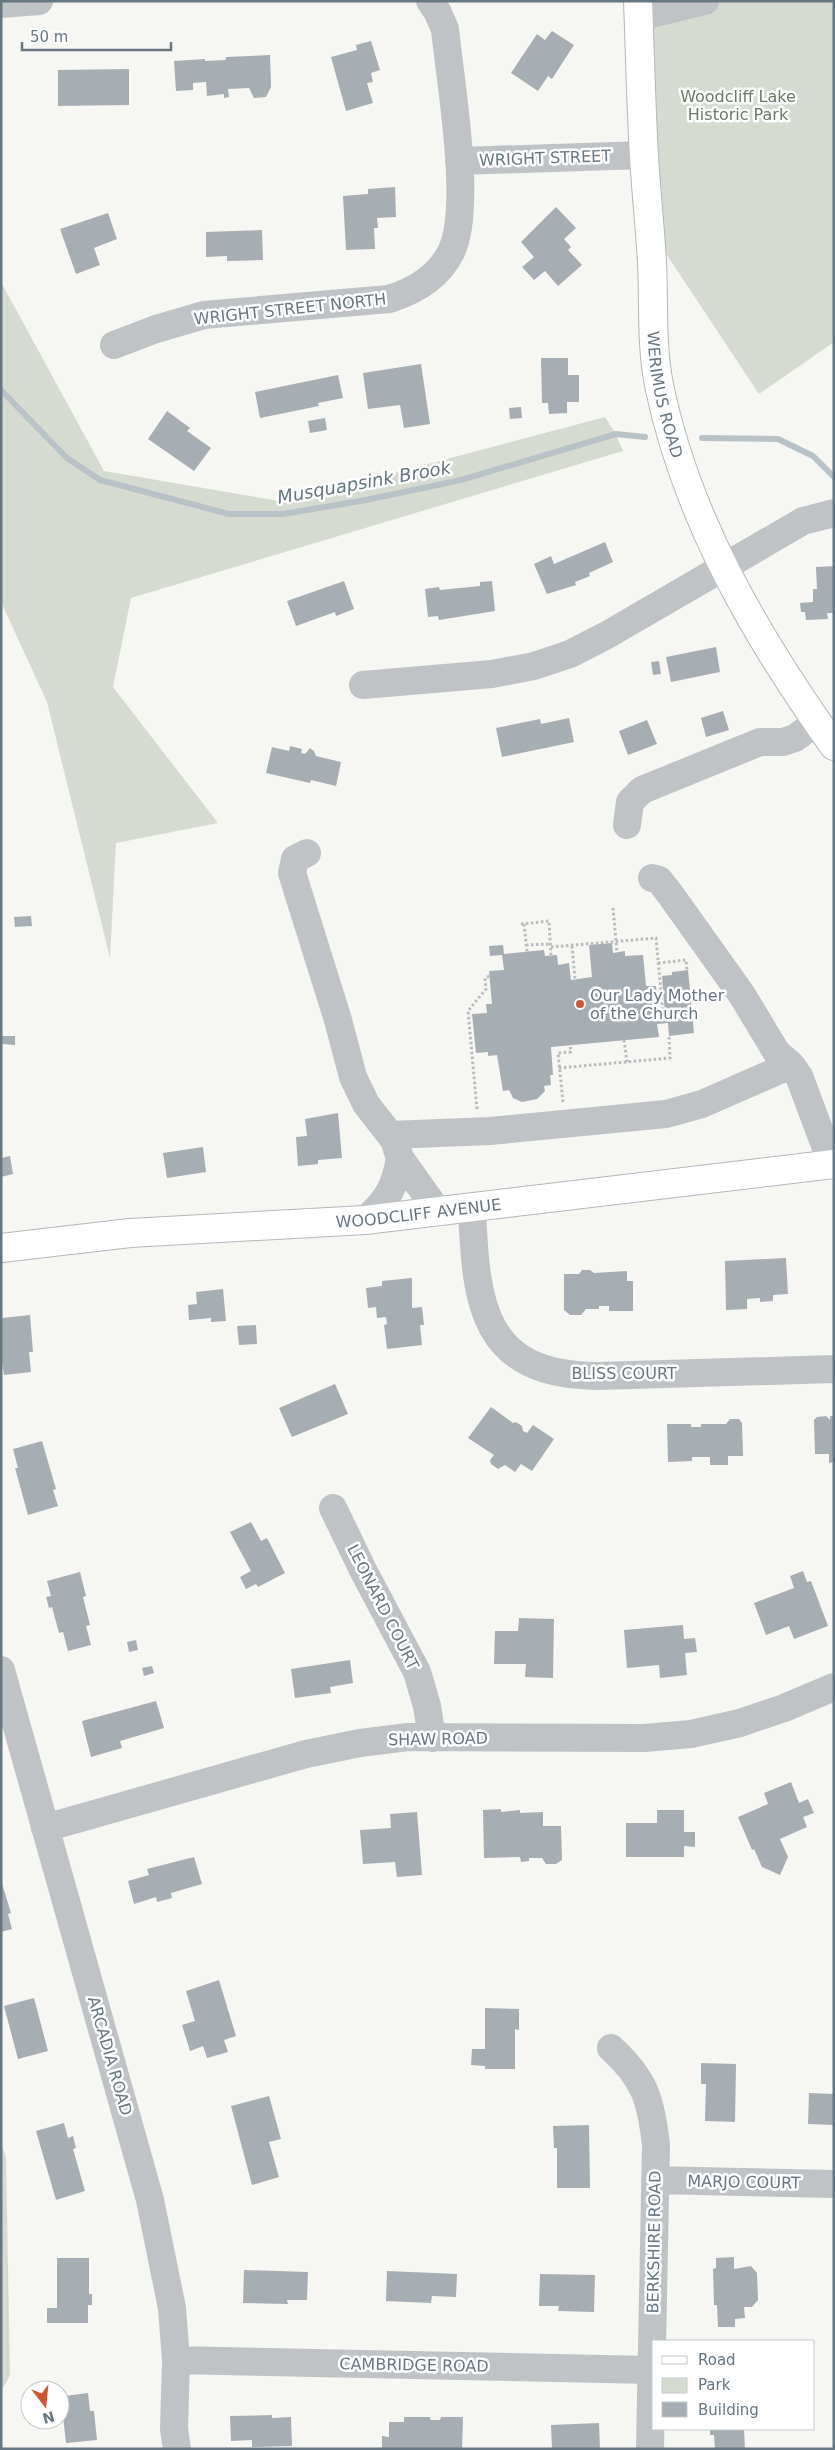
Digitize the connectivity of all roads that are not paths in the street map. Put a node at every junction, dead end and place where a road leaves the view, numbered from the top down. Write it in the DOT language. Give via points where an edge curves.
graph roads {
  1 [pos="39,1"];
  2 [pos="430,1"];
  3 [pos="705,1"];
  4 [pos="1,4"];
  5 [pos="639,9"];
  6 [pos="644,154"];
  7 [pos="459,161"];
  8 [pos="114,345"];
  9 [pos="834,513"];
  10 [pos="722,568"];
  11 [pos="363,685"];
  12 [pos="817,722"];
  13 [pos="834,746"];
  14 [pos="627,825"];
  15 [pos="307,853"];
  16 [pos="652,878"];
  17 [pos="790,1065"];
  18 [pos="395,1146"];
  19 [pos="833,1164"];
  20 [pos="472,1209"];
  21 [pos="443,1212"];
  22 [pos="365,1220"];
  23 [pos="1,1248"];
  24 [pos="834,1369"];
  25 [pos="333,1508"];
  26 [pos="1,1670"];
  27 [pos="834,1687"];
  28 [pos="432,1738"];
  29 [pos="45,1828"];
  30 [pos="611,2048"];
  31 [pos="655,2180"];
  32 [pos="834,2184"];
  33 [pos="652,2340"];
  34 [pos="176,2360"];
  35 [pos="652,2370"];
  36 [pos="177,2449"];
  37 [pos="650,2449"];
  1 -- 4 [label="street"];
  2 -- 7 [label="street, WRIGHT STREET" via="445,29"];
  3 -- 5 [label="street"];
  5 -- 6 [label="main road, WERIMUS ROAD"];
  6 -- 7 [label="street, WRIGHT STREET"];
  6 -- 10 [label="main road, WERIMUS ROAD" via="658,382 693,498"];
  7 -- 8 [label="street, WRIGHT STREET NORTH" via="458,232 451,252 440,269 408,294 389,300 204,315"];
  9 -- 10 [label="street" via="803,521"];
  10 -- 11 [label="street" via="607,635 570,654 534,666 492,674"];
  10 -- 12 [label="main road, WERIMUS ROAD"];
  12 -- 13 [label="main road, WERIMUS ROAD"];
  12 -- 14 [label="street" via="795,738 783,742 760,742 642,790 630,802"];
  15 -- 18 [label="street" via="294,859 292,866 297,891 353,1077 366,1104"];
  16 -- 17 [label="street" via="659,880 670,894 742,995 777,1053"];
  17 -- 18 [label="street" via="702,1104 666,1114 479,1132"];
  17 -- 19 [label="street" via="803,1085"];
  18 -- 21 [label="street" via="434,1206"];
  18 -- 22 [label="street" via="391,1192"];
  19 -- 20 [label="main road, WOODCLIFF AVENUE"];
  20 -- 21 [label="main road, WOODCLIFF AVENUE"];
  20 -- 24 [label="street, BLISS COURT" via="475,1274 485,1315 506,1346 543,1370 598,1376"];
  21 -- 22 [label="main road, WOODCLIFF AVENUE"];
  22 -- 23 [label="main road, WOODCLIFF AVENUE" via="130,1233"];
  25 -- 28 [label="street, LEONARD COURT" via="417,1672"];
  26 -- 29 [label="street, ARCADIA ROAD"];
  27 -- 28 [label="street, SHAW ROAD" via="740,1723 691,1734 644,1738"];
  28 -- 29 [label="street, SHAW ROAD" via="408,1737 360,1743 306,1754"];
  29 -- 34 [label="street, ARCADIA ROAD" via="150,2200 172,2308"];
  30 -- 31 [label="street, BERKSHIRE ROAD" via="629,2065 642,2084 652,2110"];
  31 -- 32 [label="street, MARJO COURT"];
  31 -- 33 [label="street, BERKSHIRE ROAD"];
  34 -- 35 [label="street, CAMBRIDGE ROAD"];
  34 -- 36 [label="street, ARCADIA ROAD" via="174,2429"];
  35 -- 37 [label="street, BERKSHIRE ROAD"];
}
